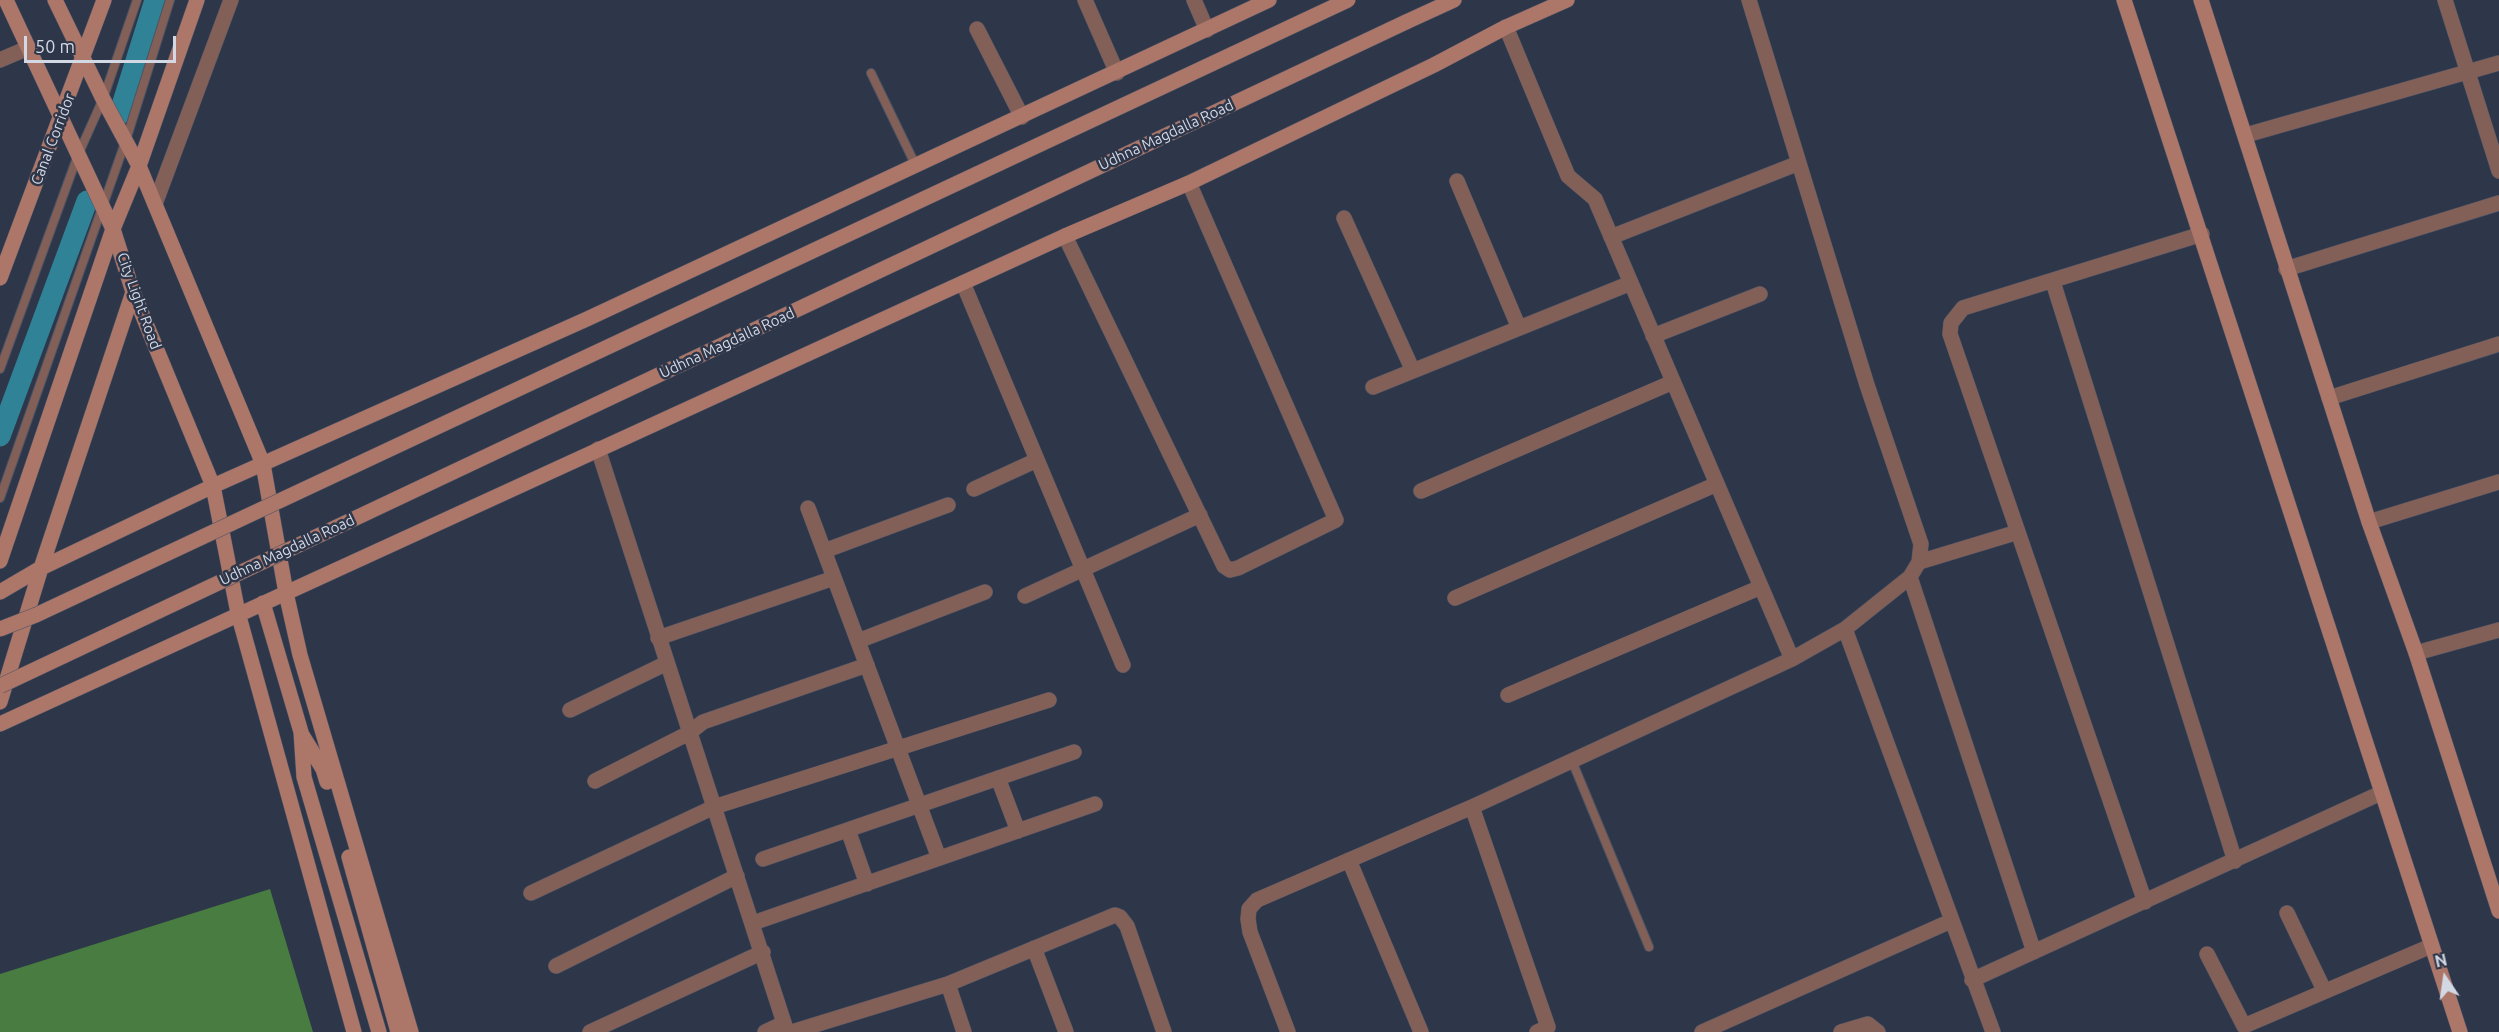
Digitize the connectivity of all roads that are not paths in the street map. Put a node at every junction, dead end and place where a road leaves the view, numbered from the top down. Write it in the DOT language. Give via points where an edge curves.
graph roads {
  1 [pos="6,0"];
  2 [pos="55,0"];
  3 [pos="104,0"];
  4 [pos="137,0"];
  5 [pos="170,0"];
  6 [pos="197,0"];
  7 [pos="231,0"];
  8 [pos="1085,0"];
  9 [pos="1194,0"];
  10 [pos="1269,0"];
  11 [pos="1348,0"];
  12 [pos="1454,0"];
  13 [pos="1567,0"];
  14 [pos="1749,0"];
  15 [pos="2124,0"];
  16 [pos="2201,0"];
  17 [pos="2445,0"];
  18 [pos="1506,27"];
  19 [pos="977,28"];
  20 [pos="1208,30"];
  21 [pos="28,48"];
  22 [pos="84,57"];
  23 [pos="0,60"];
  24 [pos="2499,63"];
  25 [pos="2468,72"];
  26 [pos="871,73"];
  27 [pos="1117,73"];
  28 [pos="103,99"];
  29 [pos="1022,117"];
  30 [pos="60,118"];
  31 [pos="2246,135"];
  32 [pos="126,140"];
  33 [pos="78,155"];
  34 [pos="1799,163"];
  35 [pos="139,166"];
  36 [pos="916,166"];
  37 [pos="2499,171"];
  38 [pos="1456,181"];
  39 [pos="1189,183"];
  40 [pos="2499,203"];
  41 [pos="155,204"];
  42 [pos="102,206"];
  43 [pos="1344,218"];
  44 [pos="113,229"];
  45 [pos="2202,234"];
  46 [pos="1065,236"];
  47 [pos="1611,237"];
  48 [pos="6,246"];
  49 [pos="2286,269"];
  50 [pos="0,278"];
  51 [pos="2053,282"];
  52 [pos="963,283"];
  53 [pos="1631,283"];
  54 [pos="133,292"];
  55 [pos="1760,294"];
  56 [pos="1519,328"];
  57 [pos="1653,336"];
  58 [pos="2499,344"];
  59 [pos="0,369"];
  60 [pos="1413,371"];
  61 [pos="1673,382"];
  62 [pos="1373,387"];
  63 [pos="2329,398"];
  64 [pos="598,449"];
  65 [pos="1037,460"];
  66 [pos="263,464"];
  67 [pos="2499,482"];
  68 [pos="1717,484"];
  69 [pos="213,486"];
  70 [pos="974,489"];
  71 [pos="1421,491"];
  72 [pos="0,498"];
  73 [pos="948,505"];
  74 [pos="808,508"];
  75 [pos="1200,515"];
  76 [pos="2369,522"];
  77 [pos="2018,532"];
  78 [pos="824,551"];
  79 [pos="0,561"];
  80 [pos="1919,562"];
  81 [pos="40,568"];
  82 [pos="1083,568"];
  83 [pos="1910,577"];
  84 [pos="834,578"];
  85 [pos="1761,587"];
  86 [pos="0,592"];
  87 [pos="985,592"];
  88 [pos="286,593"];
  89 [pos="1025,596"];
  90 [pos="1455,598"];
  91 [pos="263,603"];
  92 [pos="238,613"];
  93 [pos="0,629"];
  94 [pos="1845,630"];
  95 [pos="2499,630"];
  96 [pos="658,638"];
  97 [pos="858,641"];
  98 [pos="2416,653"];
  99 [pos="1792,659"];
  100 [pos="666,663"];
  101 [pos="867,665"];
  102 [pos="1123,665"];
  103 [pos="0,686"];
  104 [pos="1508,695"];
  105 [pos="1049,700"];
  106 [pos="0,702"];
  107 [pos="570,710"];
  108 [pos="0,724"];
  109 [pos="301,732"];
  110 [pos="689,733"];
  111 [pos="898,748"];
  112 [pos="1074,752"];
  113 [pos="1572,761"];
  114 [pos="998,778"];
  115 [pos="595,781"];
  116 [pos="2381,793"];
  117 [pos="1095,804"];
  118 [pos="920,805"];
  119 [pos="714,807"];
  120 [pos="1472,807"];
  121 [pos="848,830"];
  122 [pos="1018,831"];
  123 [pos="939,858"];
  124 [pos="763,859"];
  125 [pos="1349,860"];
  126 [pos="2235,861"];
  127 [pos="737,876"];
  128 [pos="867,884"];
  129 [pos="531,893"];
  130 [pos="2145,902"];
  131 [pos="2499,911"];
  132 [pos="2287,912"];
  133 [pos="1951,921"];
  134 [pos="753,923"];
  135 [pos="2431,946"];
  136 [pos="1649,947"];
  137 [pos="1034,948"];
  138 [pos="763,952"];
  139 [pos="2034,952"];
  140 [pos="2208,954"];
  141 [pos="556,966"];
  142 [pos="1972,980"];
  143 [pos="948,984"];
  144 [pos="2324,990"];
  145 [pos="788,1029"];
  146 [pos="2238,1029"];
  147 [pos="354,1032"];
  148 [pos="379,1032"];
  149 [pos="398,1032"];
  150 [pos="411,1032"];
  151 [pos="590,1032"];
  152 [pos="765,1032"];
  153 [pos="964,1032"];
  154 [pos="1066,1032"];
  155 [pos="1164,1032"];
  156 [pos="1288,1032"];
  157 [pos="1421,1032"];
  158 [pos="1537,1032"];
  159 [pos="1702,1032"];
  160 [pos="1841,1032"];
  161 [pos="1878,1032"];
  162 [pos="1993,1032"];
  163 [pos="2460,1032"];
  1 -- 21 [label="street, City Light Road"];
  2 -- 22 [label="street"];
  3 -- 22 [label="street, Canal Corridor"];
  4 -- 28 [label="lane"];
  5 -- 32 [label="lane"];
  6 -- 35 [label="street"];
  7 -- 41 [label="street"];
  8 -- 27 [label="street"];
  9 -- 20 [label="street"];
  10 -- 20 [label="street"];
  11 -- 93 [label="street, bridge"];
  12 -- 103 [label="street, Udhna Magdalla Road, bridge"];
  13 -- 18 [label="street"];
  14 -- 34 [label="street"];
  15 -- 45 [label="street"];
  16 -- 31 [label="street"];
  17 -- 25 [label="street"];
  18 -- 39 [label="street"];
  18 -- 47 [label="street" via="1568,176 1595,199"];
  19 -- 29 [label="street"];
  20 -- 27 [label="street"];
  21 -- 23 [label="street"];
  21 -- 30 [label="street, City Light Road"];
  22 -- 28 [label="street"];
  22 -- 30 [label="street, Canal Corridor"];
  24 -- 25 [label="street"];
  25 -- 31 [label="street"];
  25 -- 37 [label="street"];
  26 -- 36 [label="lane"];
  27 -- 29 [label="street"];
  28 -- 32 [label="street"];
  28 -- 33 [label="lane"];
  29 -- 36 [label="street"];
  30 -- 33 [label="street, City Light Road"];
  30 -- 48 [label="street, Canal Corridor"];
  31 -- 49 [label="street"];
  32 -- 35 [label="street"];
  32 -- 42 [label="lane"];
  33 -- 42 [label="street, City Light Road"];
  33 -- 59 [label="lane"];
  34 -- 47 [label="street"];
  34 -- 80 [label="street" via="1921,544"];
  35 -- 41 [label="street"];
  35 -- 44 [label="street"];
  36 -- 66 [label="street" via="587,320"];
  38 -- 56 [label="street"];
  39 -- 46 [label="street"];
  39 -- 75 [label="street" via="1336,520 1230,570 1224,566"];
  40 -- 49 [label="street"];
  41 -- 66 [label="street"];
  42 -- 44 [label="street, City Light Road"];
  42 -- 72 [label="lane"];
  43 -- 60 [label="street"];
  44 -- 54 [label="street, City Light Road"];
  44 -- 79 [label="street"];
  45 -- 51 [label="street"];
  45 -- 116 [label="street"];
  46 -- 52 [label="street"];
  46 -- 75 [label="street"];
  47 -- 53 [label="street"];
  48 -- 50 [label="street, Canal Corridor"];
  49 -- 63 [label="street"];
  51 -- 77 [label="street" via="1963,308 1951,324 1950,334"];
  51 -- 126 [label="street"];
  52 -- 64 [label="street"];
  52 -- 65 [label="street"];
  53 -- 56 [label="street"];
  53 -- 57 [label="street"];
  54 -- 69 [label="street, City Light Road"];
  54 -- 81 [label="street"];
  55 -- 57 [label="street"];
  56 -- 60 [label="street"];
  57 -- 61 [label="street"];
  58 -- 63 [label="street"];
  60 -- 62 [label="street"];
  61 -- 68 [label="street"];
  61 -- 71 [label="street"];
  63 -- 76 [label="street"];
  64 -- 88 [label="street"];
  64 -- 96 [label="street"];
  65 -- 70 [label="street"];
  65 -- 82 [label="street"];
  66 -- 69 [label="street"];
  66 -- 88 [label="street"];
  67 -- 76 [label="street"];
  68 -- 85 [label="street"];
  68 -- 90 [label="street"];
  69 -- 81 [label="street"];
  69 -- 92 [label="street, City Light Road"];
  73 -- 78 [label="street"];
  74 -- 78 [label="street"];
  75 -- 82 [label="street"];
  76 -- 98 [label="street"];
  77 -- 80 [label="street"];
  77 -- 130 [label="street"];
  78 -- 84 [label="street"];
  80 -- 83 [label="street"];
  81 -- 86 [label="street"];
  81 -- 106 [label="street"];
  82 -- 89 [label="street"];
  82 -- 102 [label="street"];
  83 -- 94 [label="street"];
  83 -- 139 [label="street"];
  84 -- 96 [label="street"];
  84 -- 97 [label="street"];
  85 -- 99 [label="street"];
  85 -- 104 [label="street"];
  87 -- 97 [label="street"];
  88 -- 91 [label="street"];
  88 -- 150 [label="street" via="300,655"];
  91 -- 92 [label="street"];
  91 -- 109 [label="street"];
  92 -- 108 [label="street"];
  92 -- 147 [label="street, City Light Road"];
  94 -- 99 [label="street"];
  94 -- 133 [label="street"];
  95 -- 98 [label="street"];
  96 -- 100 [label="street"];
  97 -- 101 [label="street"];
  98 -- 131 [label="street"];
  99 -- 113 [label="street"];
  100 -- 107 [label="street"];
  100 -- 110 [label="street"];
  101 -- 110 [label="street" via="703,722"];
  101 -- 111 [label="street"];
  105 -- 111 [label="street"];
  109 -- 148 [label="street" via="304,777"];
  109 -- 149 [label="street" via="323,768"];
  110 -- 115 [label="street"];
  110 -- 119 [label="street"];
  111 -- 118 [label="street"];
  111 -- 119 [label="street"];
  112 -- 114 [label="street"];
  113 -- 120 [label="street"];
  113 -- 136 [label="lane"];
  114 -- 118 [label="street"];
  114 -- 122 [label="street"];
  116 -- 126 [label="street"];
  116 -- 135 [label="street"];
  117 -- 122 [label="street"];
  118 -- 121 [label="street"];
  118 -- 123 [label="street"];
  119 -- 127 [label="street"];
  119 -- 129 [label="street"];
  120 -- 125 [label="street"];
  120 -- 158 [label="street" via="1548,1027"];
  121 -- 124 [label="street"];
  121 -- 128 [label="street"];
  122 -- 123 [label="street"];
  123 -- 128 [label="street"];
  125 -- 156 [label="street" via="1257,900 1250,909 1250,932"];
  125 -- 157 [label="street"];
  126 -- 130 [label="street"];
  127 -- 134 [label="street"];
  127 -- 141 [label="street"];
  128 -- 134 [label="street"];
  130 -- 139 [label="street"];
  132 -- 144 [label="street"];
  133 -- 142 [label="street"];
  133 -- 159 [label="street"];
  134 -- 138 [label="street"];
  135 -- 144 [label="street"];
  135 -- 163 [label="street"];
  137 -- 143 [label="street"];
  137 -- 154 [label="street"];
  137 -- 155 [label="street" via="1109,916 1120,917 1127,926"];
  138 -- 145 [label="street"];
  138 -- 151 [label="street"];
  139 -- 142 [label="street"];
  140 -- 146 [label="street"];
  142 -- 162 [label="street"];
  143 -- 145 [label="street"];
  143 -- 153 [label="street"];
  144 -- 146 [label="street"];
  145 -- 152 [label="street"];
  160 -- 161 [label="street" via="1868,1024"];
}
